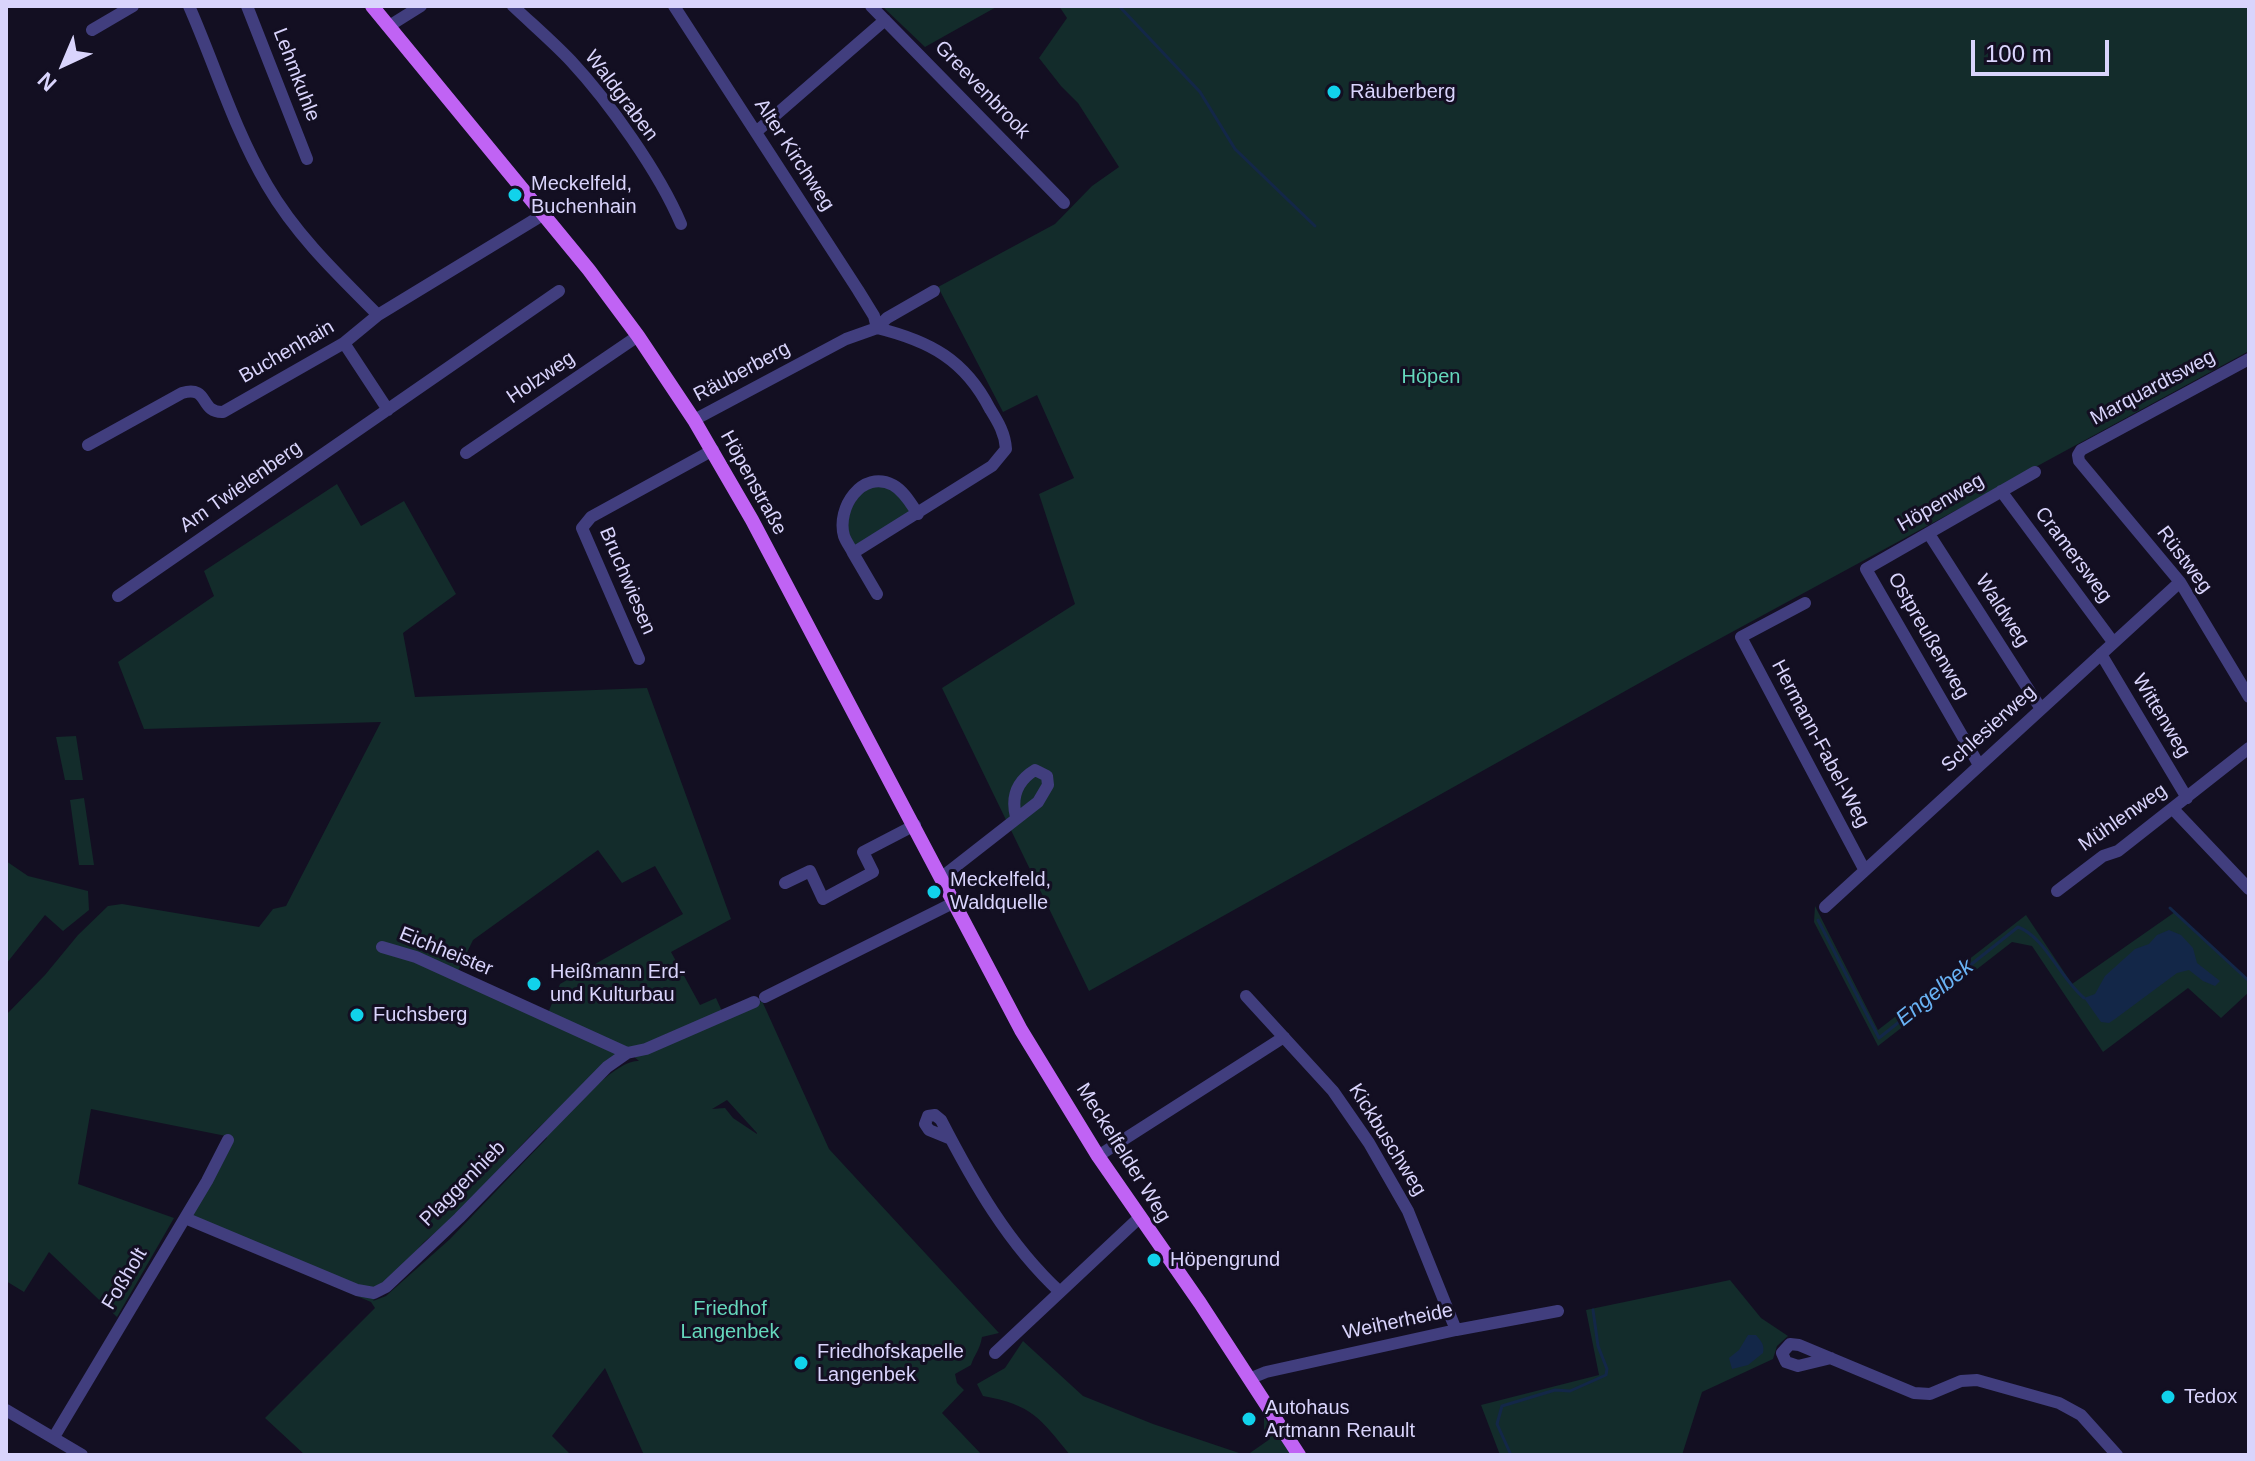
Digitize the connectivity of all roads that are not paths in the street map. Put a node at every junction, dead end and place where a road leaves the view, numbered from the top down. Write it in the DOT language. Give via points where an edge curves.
graph roads {
  1 [pos="133,6"];
  2 [pos="189,6"];
  3 [pos="247,6"];
  4 [pos="372,6"];
  5 [pos="421,6"];
  6 [pos="513,6"];
  7 [pos="674,6"];
  8 [pos="871,6"];
  9 [pos="885,20"];
  10 [pos="389,26"];
  11 [pos="92,30"];
  12 [pos="756,132"];
  13 [pos="307,159"];
  14 [pos="1064,203"];
  15 [pos="544,214"];
  16 [pos="681,224"];
  17 [pos="559,291"];
  18 [pos="934,291"];
  19 [pos="378,315"];
  20 [pos="877,328"];
  21 [pos="638,336"];
  22 [pos="344,343"];
  23 [pos="2249,359"];
  24 [pos="388,410"];
  25 [pos="694,420"];
  26 [pos="88,445"];
  27 [pos="713,450"];
  28 [pos="466,453"];
  29 [pos="2078,455"];
  30 [pos="2035,472"];
  31 [pos="2001,491"];
  32 [pos="918,514"];
  33 [pos="1929,534"];
  34 [pos="853,553"];
  35 [pos="1866,569"];
  36 [pos="2180,582"];
  37 [pos="877,594"];
  38 [pos="118,596"];
  39 [pos="1805,603"];
  40 [pos="2113,642"];
  41 [pos="2101,654"];
  42 [pos="639,659"];
  43 [pos="2249,697"];
  44 [pos="2041,709"];
  45 [pos="2249,748"];
  46 [pos="1979,765"];
  47 [pos="2187,798"];
  48 [pos="2173,809"];
  49 [pos="1016,817"];
  50 [pos="915,825"];
  51 [pos="1864,869"];
  52 [pos="942,877"];
  53 [pos="785,883"];
  54 [pos="2249,889"];
  55 [pos="2057,891"];
  56 [pos="955,902"];
  57 [pos="1825,907"];
  58 [pos="382,947"];
  59 [pos="1246,996"];
  60 [pos="1021,1030"];
  61 [pos="1284,1037"];
  62 [pos="627,1053"];
  63 [pos="951,1139"];
  64 [pos="228,1140"];
  65 [pos="1098,1156"];
  66 [pos="185,1218"];
  67 [pos="1139,1218"];
  68 [pos="1060,1292"];
  69 [pos="1558,1311"];
  70 [pos="1456,1330"];
  71 [pos="995,1353"];
  72 [pos="1831,1358"];
  73 [pos="1249,1379"];
  74 [pos="6,1410"];
  75 [pos="54,1437"];
  76 [pos="82,1455"];
  77 [pos="1299,1455"];
  78 [pos="2117,1455"];
  1 -- 11 [label="street"];
  2 -- 19 [label="street" via="267,186 318,255"];
  3 -- 13 [label="street, Lehmkuhle"];
  4 -- 10 [label="main road, Höpenstraße"];
  5 -- 10 [label="street"];
  6 -- 16 [label="street, Waldgraben" via="596,91 669,196"];
  7 -- 12 [label="street, Alter Kirchweg"];
  8 -- 9 [label="street, Greevenbrook"];
  9 -- 12 [label="street"];
  9 -- 14 [label="street, Greevenbrook"];
  10 -- 15 [label="main road, Höpenstraße"];
  12 -- 20 [label="street, Alter Kirchweg"];
  15 -- 19 [label="street, Buchenhain"];
  15 -- 21 [label="main road, Höpenstraße"];
  17 -- 24 [label="street, Am Twielenberg"];
  18 -- 20 [label="street, Räuberberg"];
  19 -- 22 [label="street, Buchenhain"];
  20 -- 25 [label="street, Räuberberg" via="846,339"];
  20 -- 32 [label="street" via="919,342 956,363 980,389 1005,437 1006,449 992,466"];
  21 -- 25 [label="main road, Höpenstraße"];
  21 -- 28 [label="street, Holzweg"];
  22 -- 24 [label="street"];
  22 -- 26 [label="street, Buchenhain" via="223,412 209,408 193,390"];
  23 -- 29 [label="street, Marquardtsweg"];
  24 -- 38 [label="street, Am Twielenberg"];
  25 -- 27 [label="main road, Höpenstraße"];
  27 -- 42 [label="street, Bruchwiesen" via="591,517 582,528"];
  27 -- 50 [label="main road, Höpenstraße"];
  29 -- 36 [label="street, Rüstweg"];
  30 -- 31 [label="street, Höpenweg"];
  31 -- 33 [label="street, Höpenweg"];
  31 -- 40 [label="street, Cramersweg"];
  32 -- 34 [label="street"];
  32 -- 34 [label="street" via="893,485 869,483 853,493 844,520 844,536"];
  33 -- 35 [label="street, Höpenweg"];
  33 -- 44 [label="street, Waldweg"];
  34 -- 37 [label="street"];
  35 -- 46 [label="street, Ostpreußenweg"];
  36 -- 40 [label="street, Schlesierweg"];
  36 -- 43 [label="street, Rüstweg"];
  39 -- 51 [label="street, Hermann-Fabel-Weg" via="1741,637"];
  40 -- 41 [label="street, Schlesierweg"];
  41 -- 44 [label="street, Schlesierweg"];
  41 -- 47 [label="street, Wittenweg"];
  44 -- 46 [label="street, Schlesierweg"];
  45 -- 47 [label="street, Mühlenweg"];
  46 -- 51 [label="street, Schlesierweg"];
  47 -- 48 [label="street, Mühlenweg"];
  48 -- 54 [label="street"];
  48 -- 55 [label="street, Mühlenweg"];
  49 -- 52 [label="street"];
  50 -- 52 [label="main road, Höpenstraße"];
  50 -- 53 [label="street" via="863,852 873,872 823,899 810,871"];
  51 -- 57 [label="street, Schlesierweg"];
  52 -- 56 [label="main road, Höpenstraße"];
  56 -- 60 [label="main road, Höpenstraße"];
  56 -- 62 [label="street, Plaggenhieb" via="759,999"];
  58 -- 62 [label="street, Eichheister" via="416,957"];
  59 -- 61 [label="street, Kickbuschweg"];
  60 -- 65 [label="main road, Meckelfelder Weg"];
  61 -- 65 [label="street"];
  61 -- 70 [label="street, Kickbuschweg" via="1333,1091 1369,1143 1408,1211"];
  62 -- 66 [label="street, Plaggenhieb" via="607,1067 459,1218 374,1293"];
  63 -- 68 [label="street" via="1003,1226"];
  64 -- 66 [label="street, Foßholt"];
  65 -- 67 [label="main road, Meckelfelder Weg"];
  66 -- 75 [label="street, Foßholt"];
  67 -- 68 [label="street"];
  67 -- 73 [label="main road, Meckelfelder Weg"];
  68 -- 71 [label="street"];
  69 -- 70 [label="street, Weiherheide"];
  70 -- 73 [label="street, Weiherheide"];
  72 -- 78 [label="street" via="1914,1393 1930,1394 1977,1380 2059,1403 2081,1415"];
  73 -- 77 [label="main road, Meckelfelder Weg"];
  74 -- 75 [label="street"];
  75 -- 76 [label="street"];
}
